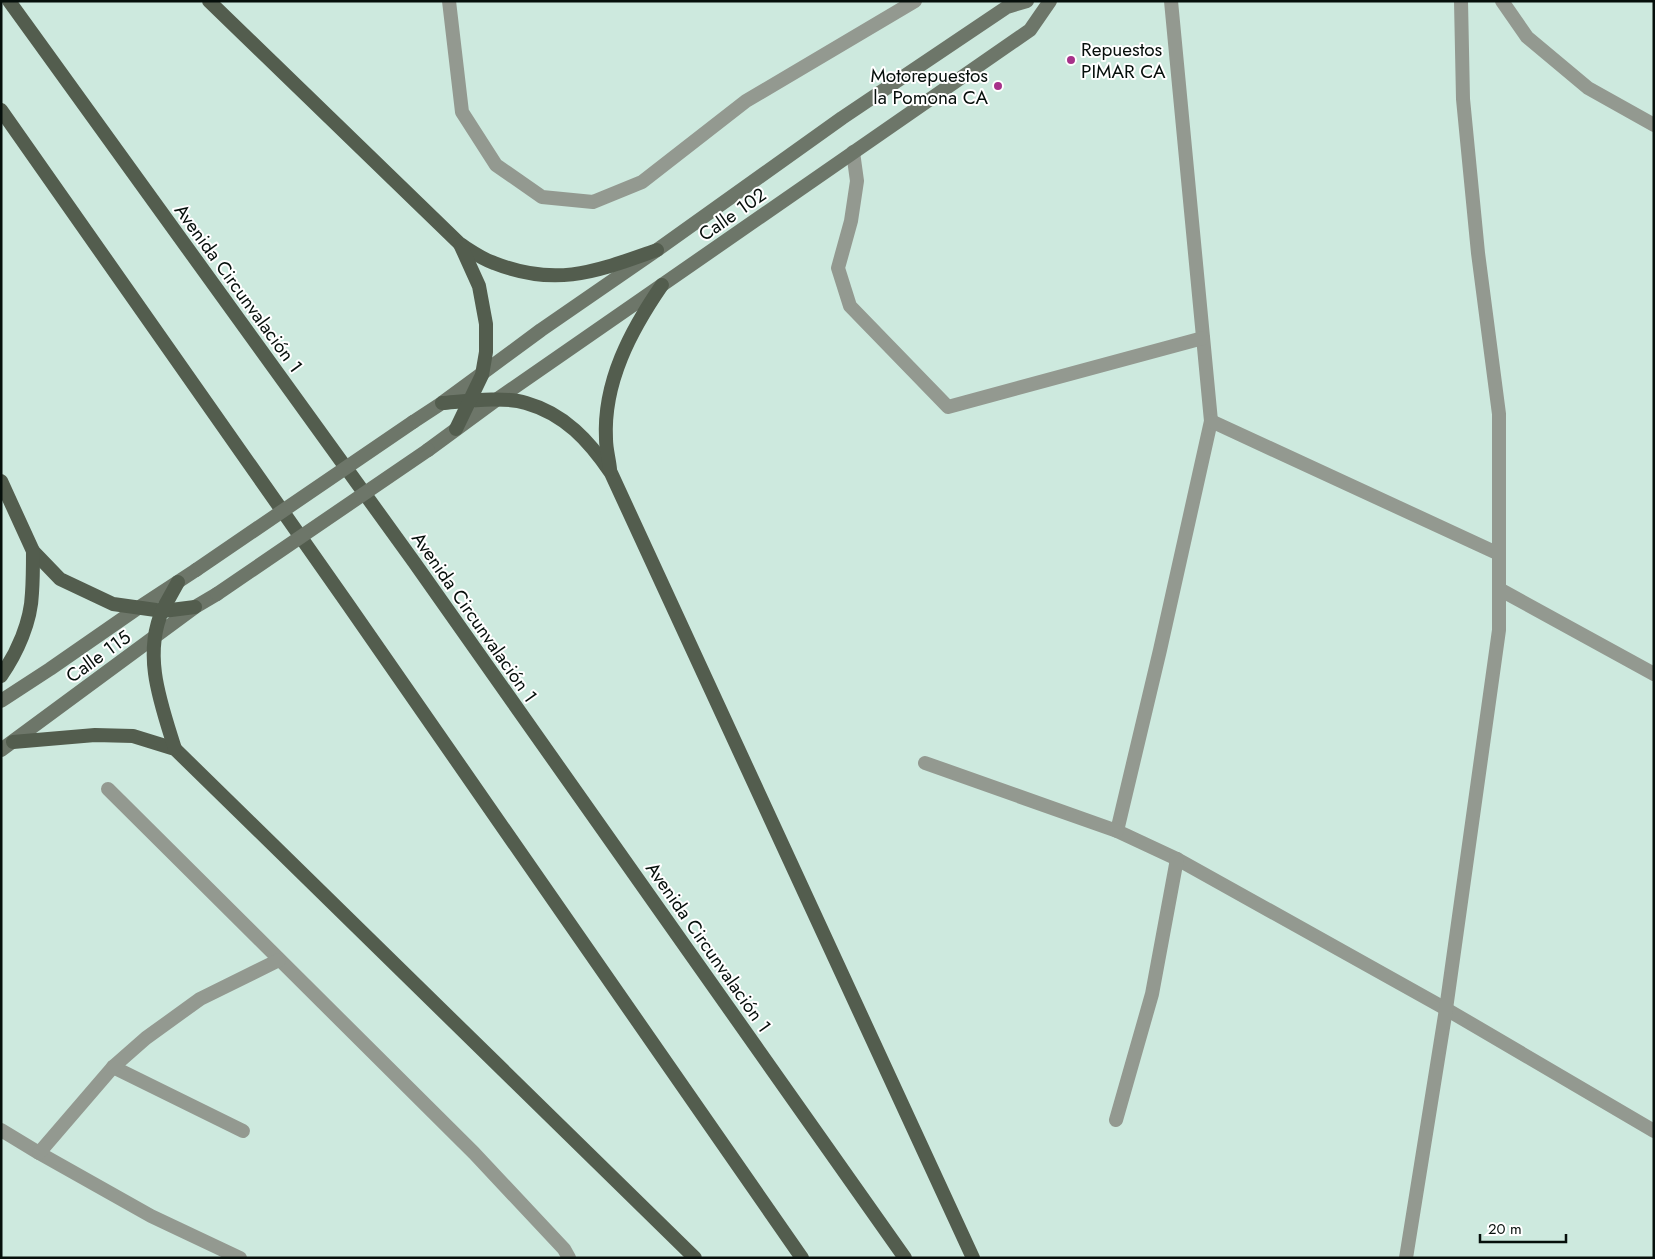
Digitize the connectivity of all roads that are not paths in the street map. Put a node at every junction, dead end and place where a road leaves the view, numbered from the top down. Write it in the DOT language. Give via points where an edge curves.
graph roads {
  1 [pos="8,1"];
  2 [pos="209,1"];
  3 [pos="449,1"];
  4 [pos="915,1"];
  5 [pos="1027,1"];
  6 [pos="1050,1"];
  7 [pos="1171,1"];
  8 [pos="1461,1"];
  9 [pos="1502,1"];
  10 [pos="1,110"];
  11 [pos="1654,125"];
  12 [pos="853,152"];
  13 [pos="460,244"];
  14 [pos="657,250"];
  15 [pos="662,285"];
  16 [pos="1203,338"];
  17 [pos="482,375"];
  18 [pos="496,400"];
  19 [pos="471,401"];
  20 [pos="442,403"];
  21 [pos="1211,421"];
  22 [pos="456,429"];
  23 [pos="611,472"];
  24 [pos="1,481"];
  25 [pos="33,551"];
  26 [pos="1499,554"];
  27 [pos="196,570"];
  28 [pos="178,582"];
  29 [pos="1499,589"];
  30 [pos="218,594"];
  31 [pos="195,607"];
  32 [pos="138,608"];
  33 [pos="163,610"];
  34 [pos="155,638"];
  35 [pos="1654,674"];
  36 [pos="1,676"];
  37 [pos="1,701"];
  38 [pos="13,742"];
  39 [pos="175,749"];
  40 [pos="1,750"];
  41 [pos="925,763"];
  42 [pos="108,789"];
  43 [pos="1117,831"];
  44 [pos="1177,859"];
  45 [pos="279,960"];
  46 [pos="1446,1009"];
  47 [pos="113,1066"];
  48 [pos="1116,1120"];
  49 [pos="1,1130"];
  50 [pos="243,1131"];
  51 [pos="1654,1131"];
  52 [pos="39,1154"];
  53 [pos="240,1258"];
  54 [pos="569,1258"];
  55 [pos="695,1258"];
  56 [pos="802,1258"];
  57 [pos="905,1258"];
  58 [pos="973,1258"];
  59 [pos="1406,1258"];
  1 -- 57 [label="main road, Avenida Circunvalación 1" via="419,570"];
  2 -- 13 [label="main road"];
  3 -- 4 [label="street" via="462,112 496,166 542,197 593,202 642,182 746,100"];
  5 -- 14 [label="main road, Calle 102" via="999,12"];
  6 -- 12 [label="main road, Calle 102" via="1030,30"];
  7 -- 16 [label="street"];
  8 -- 26 [label="street" via="1464,109 1478,253 1499,414"];
  9 -- 11 [label="street" via="1527,37 1588,88"];
  10 -- 56 [label="main road"];
  12 -- 15 [label="main road, Calle 102"];
  12 -- 16 [label="street" via="857,181 851,221 838,268 850,306 948,407"];
  13 -- 14 [label="main road" via="492,263 527,274 564,276 601,270"];
  13 -- 17 [label="main road" via="479,286 486,324"];
  14 -- 17 [label="main road, Calle 102"];
  15 -- 18 [label="main road, Calle 102"];
  15 -- 23 [label="main road" via="642,314 613,380 606,415"];
  16 -- 21 [label="street"];
  17 -- 19 [label="main road"];
  17 -- 20 [label="main road, Calle 102"];
  18 -- 19 [label="main road"];
  18 -- 22 [label="main road, Calle 102"];
  18 -- 23 [label="main road" via="526,403 552,414 595,449"];
  19 -- 20 [label="main road"];
  19 -- 22 [label="main road"];
  20 -- 27 [label="main road, Calle 102, bridge"];
  21 -- 26 [label="street"];
  21 -- 43 [label="street"];
  22 -- 30 [label="main road, Calle 102, bridge"];
  23 -- 58 [label="main road"];
  24 -- 25 [label="main road"];
  25 -- 32 [label="main road" via="60,578 113,604"];
  25 -- 36 [label="main road" via="32,596 24,633"];
  26 -- 29 [label="street"];
  27 -- 28 [label="main road, Calle 115"];
  28 -- 32 [label="main road, Calle 115"];
  28 -- 33 [label="main road"];
  29 -- 35 [label="street"];
  29 -- 46 [label="street" via="1499,630"];
  30 -- 31 [label="main road, Calle 115"];
  31 -- 33 [label="main road"];
  31 -- 34 [label="main road, Calle 115"];
  32 -- 33 [label="main road"];
  32 -- 37 [label="main road, Calle 115"];
  33 -- 34 [label="main road"];
  34 -- 38 [label="main road, Calle 115"];
  34 -- 39 [label="main road" via="154,668 158,695"];
  38 -- 39 [label="main road" via="95,735 133,736"];
  38 -- 40 [label="main road, Calle 115"];
  39 -- 55 [label="main road"];
  41 -- 43 [label="street"];
  42 -- 45 [label="street"];
  43 -- 44 [label="street"];
  44 -- 46 [label="street"];
  44 -- 48 [label="street" via="1152,994"];
  45 -- 47 [label="street" via="200,999"];
  45 -- 54 [label="street" via="474,1153"];
  46 -- 51 [label="street"];
  46 -- 59 [label="street"];
  47 -- 50 [label="street"];
  47 -- 52 [label="street"];
  49 -- 52 [label="street"];
  52 -- 53 [label="street" via="151,1216"];
}
